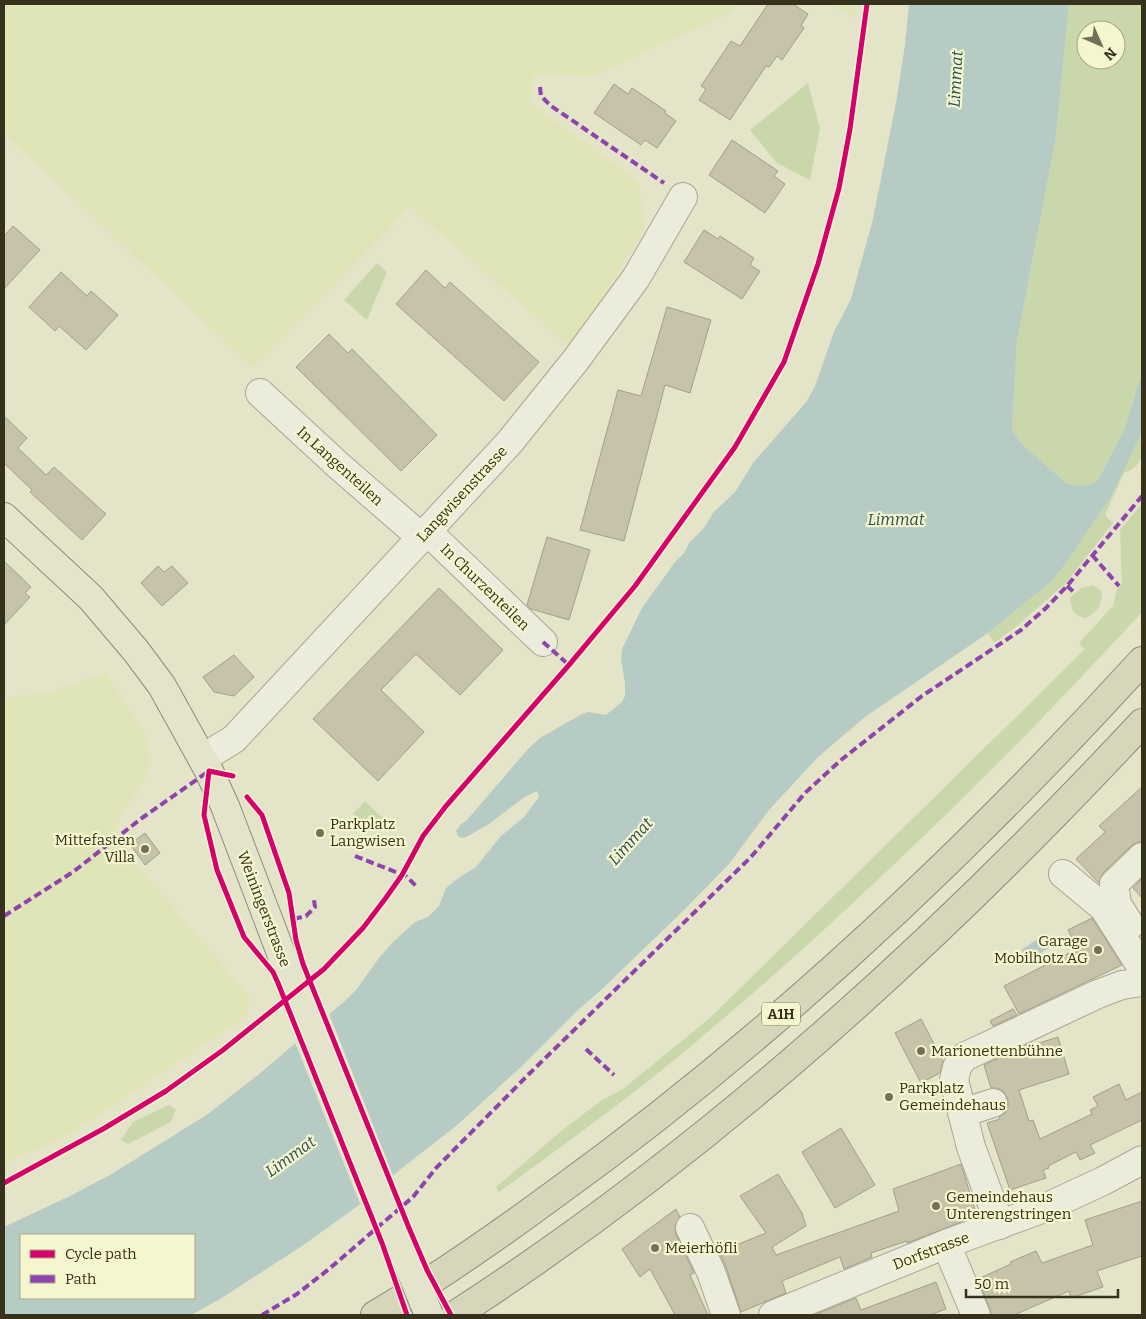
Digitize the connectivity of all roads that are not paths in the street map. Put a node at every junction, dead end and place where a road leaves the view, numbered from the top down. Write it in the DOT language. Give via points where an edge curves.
graph roads {
  1 [pos="683,197"];
  2 [pos="260,393"];
  3 [pos="4,517"];
  4 [pos="425,535"];
  5 [pos="542,642"];
  6 [pos="1142,661"];
  7 [pos="1142,723"];
  8 [pos="202,758"];
  9 [pos="1142,857"];
  10 [pos="1115,892"];
  11 [pos="1139,951"];
  12 [pos="1142,982"];
  13 [pos="993,1103"];
  14 [pos="962,1113"];
  15 [pos="1142,1160"];
  16 [pos="1000,1225"];
  17 [pos="690,1228"];
  18 [pos="946,1244"];
  19 [pos="376,1315"];
  20 [pos="429,1315"];
  21 [pos="455,1315"];
  22 [pos="726,1315"];
  23 [pos="772,1315"];
  24 [pos="976,1315"];
  1 -- 4 [label="street, Langwisenstrasse" via="636,278 575,361 509,443"];
  2 -- 4 [label="street, In Langenteilen" via="339,466"];
  3 -- 8 [label="main road, Weiningerstrasse" via="91,598 136,651 162,686"];
  4 -- 5 [label="street, In Churzenteilen"];
  4 -- 8 [label="street, Langwisenstrasse" via="234,739"];
  6 -- 19 [label="highway, A1H" via="963,846 732,1057 605,1158 450,1268"];
  7 -- 21 [label="highway, A1H" via="960,909 823,1034 694,1143 552,1250"];
  8 -- 20 [label="main road, Weiningerstrasse, bridge" via="225,806 289,974"];
  9 -- 10 [label="street" via="1114,884"];
  10 -- 11 [label="street" via="1117,904"];
  10 -- 11 [label="street" via="1105,893 1067,870"];
  12 -- 14 [label="street" via="1098,994 964,1057 954,1080"];
  13 -- 14 [label="street"];
  14 -- 16 [label="street"];
  15 -- 16 [label="street, Dorfstrasse" via="1103,1182"];
  16 -- 18 [label="street, Dorfstrasse"];
  17 -- 22 [label="street" via="711,1272"];
  18 -- 23 [label="street, Dorfstrasse"];
  18 -- 24 [label="street"];
}
